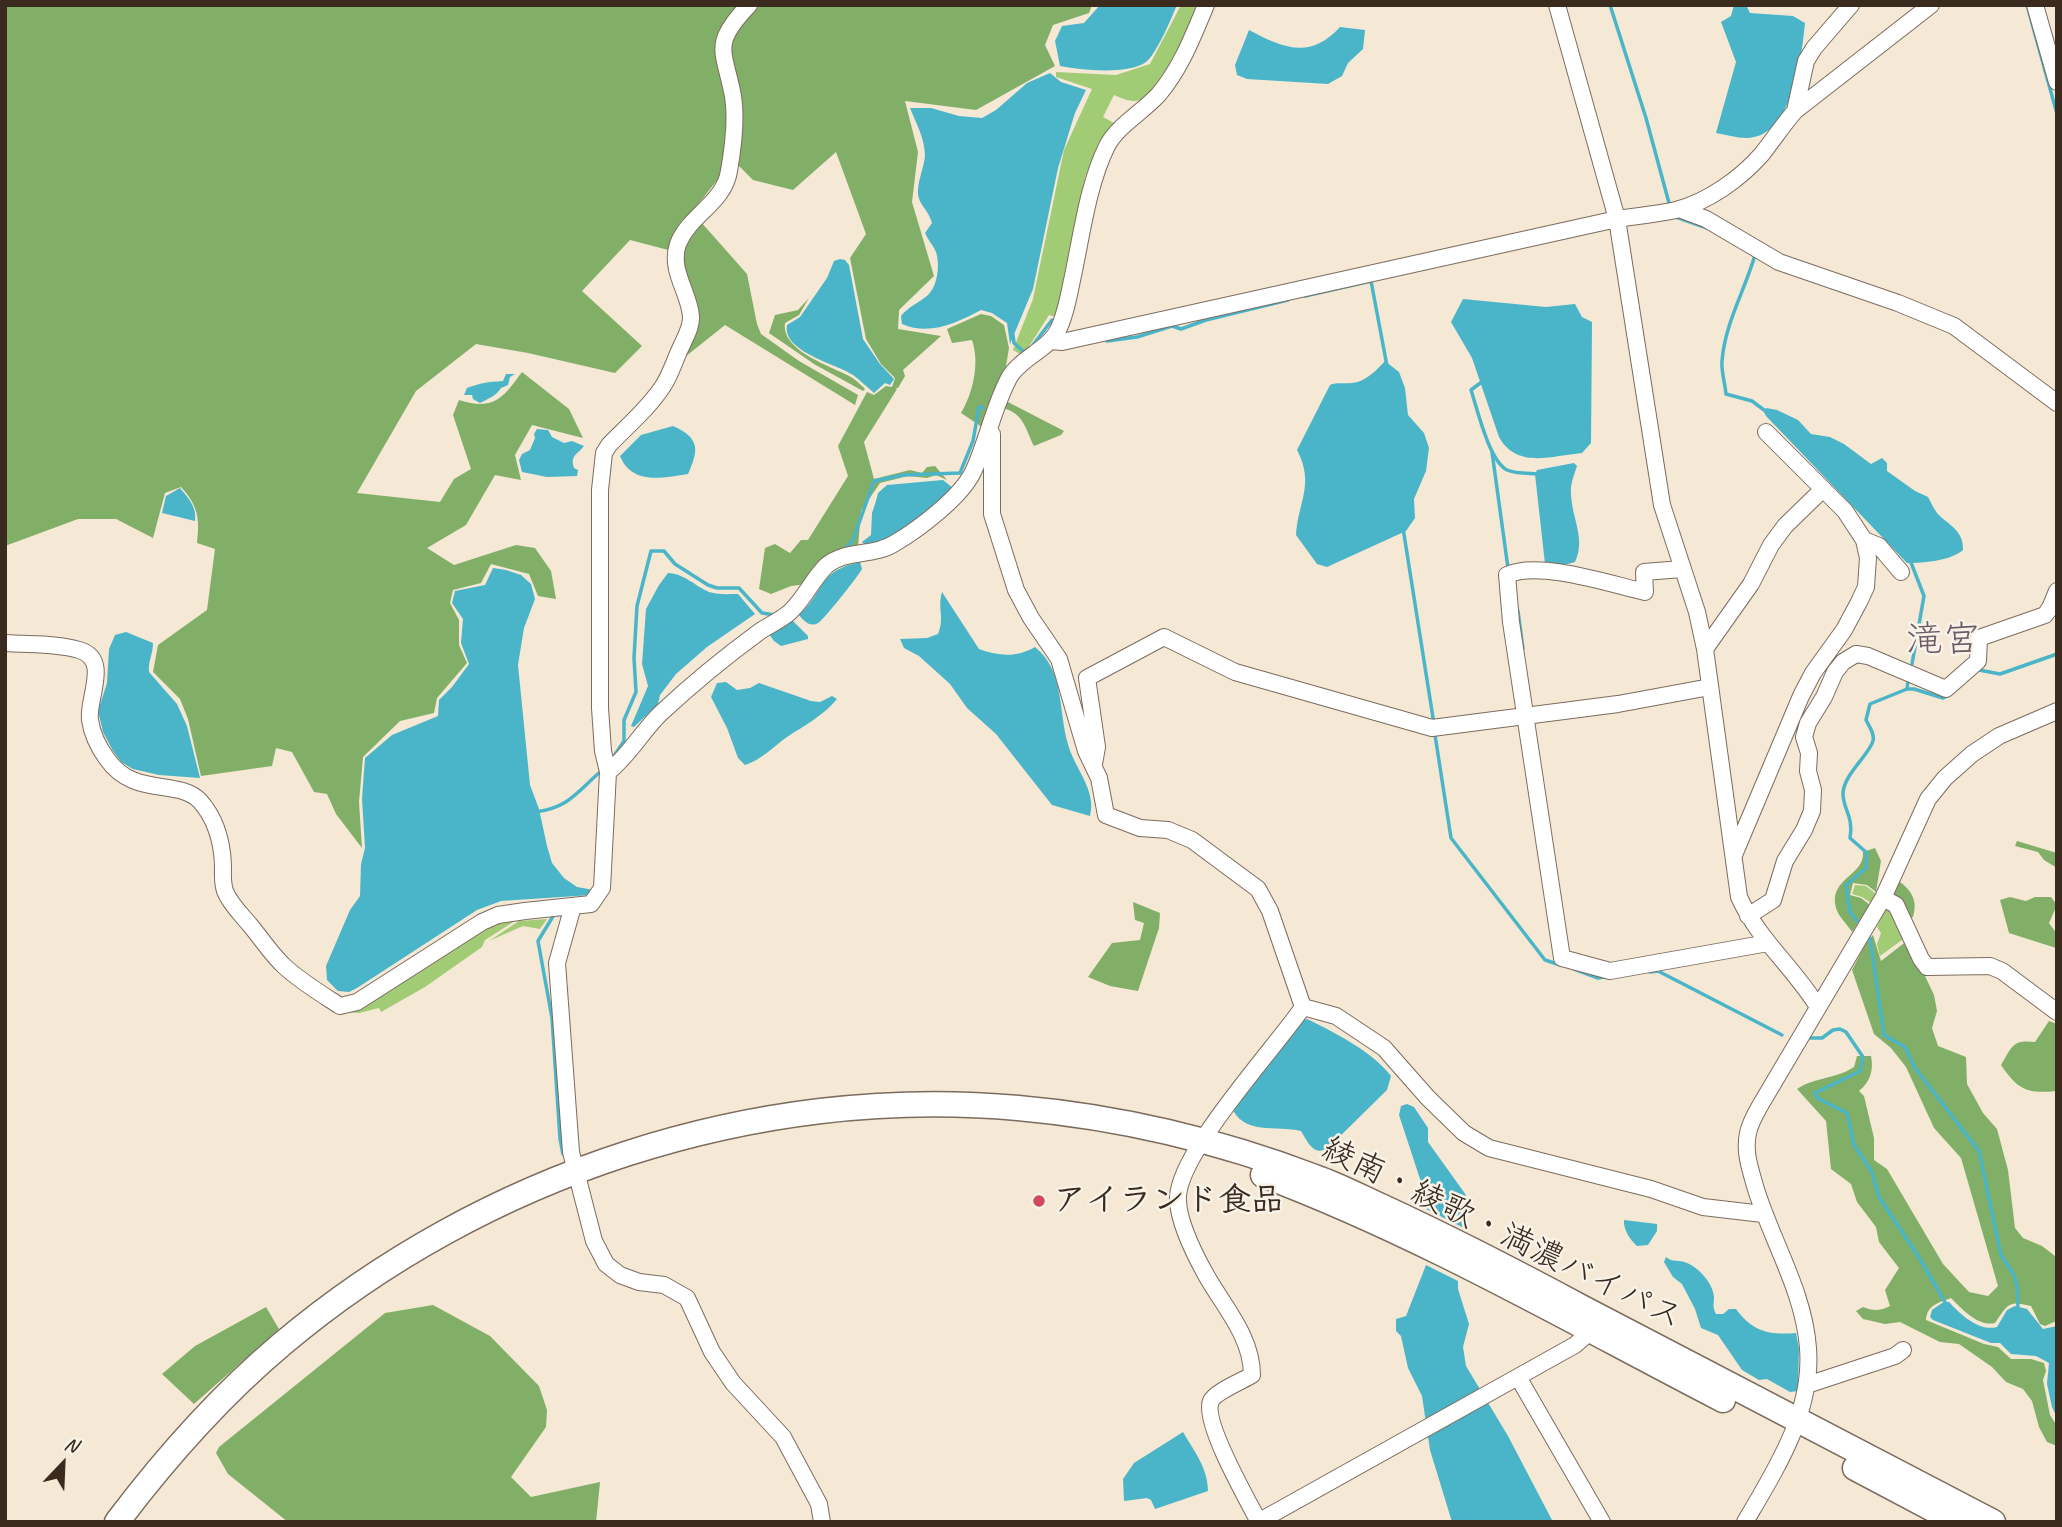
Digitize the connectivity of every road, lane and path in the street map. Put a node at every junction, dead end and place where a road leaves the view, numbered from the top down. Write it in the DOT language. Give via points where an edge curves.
graph roads {
  1 [pos="749,5"];
  2 [pos="1206,5"];
  3 [pos="1557,5"];
  4 [pos="1852,5"];
  5 [pos="1931,5"];
  6 [pos="2035,5"];
  7 [pos="2057,82"];
  8 [pos="1795,111"];
  9 [pos="1679,209"];
  10 [pos="1617,219"];
  11 [pos="1051,341"];
  12 [pos="2057,403"];
  13 [pos="991,423"];
  14 [pos="1766,432"];
  15 [pos="1822,490"];
  16 [pos="1864,540"];
  17 [pos="1682,569"];
  18 [pos="1901,572"];
  19 [pos="2057,591"];
  20 [pos="5,643"];
  21 [pos="1704,649"];
  22 [pos="1710,687"];
  23 [pos="2057,711"];
  24 [pos="1525,715"];
  25 [pos="1094,764"];
  26 [pos="608,772"];
  27 [pos="1733,857"];
  28 [pos="1883,898"];
  29 [pos="562,907"];
  30 [pos="1748,916"];
  31 [pos="1768,943"];
  32 [pos="1303,1007"];
  33 [pos="1818,1007"];
  34 [pos="2057,1012"];
  35 [pos="1199,1147"];
  36 [pos="578,1179"];
  37 [pos="1763,1214"];
  38 [pos="1595,1324"];
  39 [pos="1903,1350"];
  40 [pos="1518,1377"];
  41 [pos="1807,1385"];
  42 [pos="1795,1427"];
  43 [pos="117,1522"];
  44 [pos="135,1522"];
  45 [pos="822,1522"];
  46 [pos="1258,1522"];
  47 [pos="1602,1522"];
  48 [pos="1745,1522"];
  49 [pos="1956,1522"];
  50 [pos="1993,1522"];
  1 -- 26 [label="street" via="722,43 733,98 729,173 723,189 690,222 677,247 677,272 691,321 664,384 604,453 600,708"];
  2 -- 11 [label="street" via="1171,79 1109,143 1097,168 1066,305"];
  3 -- 10 [label="street"];
  4 -- 8 [label="street" via="1805,61"];
  5 -- 8 [label="street"];
  6 -- 7 [label="street"];
  8 -- 9 [label="street" via="1762,154 1733,181"];
  9 -- 10 [label="street"];
  9 -- 12 [label="street" via="1706,219 1779,262 1954,326"];
  10 -- 11 [label="street"];
  10 -- 17 [label="street" via="1662,505"];
  11 -- 13 [label="street" via="1010,375"];
  13 -- 25 [label="street" via="992,514 1016,590 1059,659"];
  13 -- 26 [label="street" via="972,475 943,506 882,550 836,558 787,615 699,679"];
  14 -- 15 [label="street"];
  15 -- 16 [label="street" via="1845,511"];
  15 -- 21 [label="street" via="1785,526 1751,584"];
  16 -- 18 [label="street" via="1879,546"];
  16 -- 27 [label="street" via="1866,587 1801,696"];
  17 -- 21 [label="street"];
  17 -- 24 [label="street" via="1644,572 1645,592 1548,570 1517,570 1507,575"];
  19 -- 30 [label="street" via="2045,614 1979,638 1978,661 1946,689 1868,656 1856,654 1843,662 1804,737 1813,789 1804,830 1785,861 1773,900"];
  20 -- 29 [label="street" via="82,650 93,660 97,675 90,720 106,758 127,778 188,794 202,803 219,832 223,883 232,904 282,964 340,1006 356,1002 482,922 498,915"];
  21 -- 22 [label="street"];
  22 -- 24 [label="street"];
  22 -- 27 [label="street"];
  23 -- 28 [label="street" via="1999,736 1945,778 1928,799"];
  24 -- 25 [label="street" via="1427,727 1235,672 1164,637 1087,678 1097,747"];
  24 -- 31 [label="street" via="1562,958 1610,971"];
  25 -- 32 [label="street" via="1106,816 1192,840 1258,889"];
  26 -- 29 [label="street" via="602,888 591,904"];
  27 -- 30 [label="street" via="1739,897"];
  28 -- 33 [label="street"];
  28 -- 34 [label="street" via="1896,905 1927,967 1990,966"];
  29 -- 36 [label="street" via="557,963 571,1152"];
  30 -- 31 [label="street"];
  31 -- 33 [label="street"];
  32 -- 35 [label="street"];
  32 -- 37 [label="street" via="1336,1016 1384,1048 1464,1133 1489,1148 1651,1189 1703,1207"];
  33 -- 37 [label="street" via="1748,1132 1746,1154"];
  35 -- 36 [label="highway, 綾南・綾歌・満濃バイパス" via="1141,1125 1013,1107 874,1107 735,1125 668,1142"];
  35 -- 38 [label="highway, 綾南・綾歌・満濃バイパス" via="1321,1178 1415,1222"];
  35 -- 46 [label="street" via="1185,1168 1177,1199 1180,1213 1200,1265 1229,1310 1252,1360 1252,1375 1216,1395 1209,1408 1216,1439"];
  36 -- 43 [label="highway, 綾南・綾歌・満濃バイパス" via="495,1206 451,1228 328,1308 222,1399 152,1475"];
  36 -- 44 [label="highway, 綾南・綾歌・満濃バイパス" via="401,1276 291,1356 230,1412"];
  36 -- 45 [label="street" via="594,1241 606,1264 620,1275 664,1285 687,1298 712,1352 733,1383 783,1437 819,1504"];
  37 -- 41 [label="street" via="1803,1317"];
  38 -- 40 [label="street" via="1575,1345"];
  38 -- 42 [label="highway, 綾南・綾歌・満濃バイパス"];
  39 -- 41 [label="street"];
  40 -- 46 [label="street"];
  40 -- 47 [label="street"];
  41 -- 42 [label="street"];
  42 -- 48 [label="street"];
  42 -- 49 [label="highway, 綾南・綾歌・満濃バイパス"];
  42 -- 50 [label="highway, 綾南・綾歌・満濃バイパス"];
}
